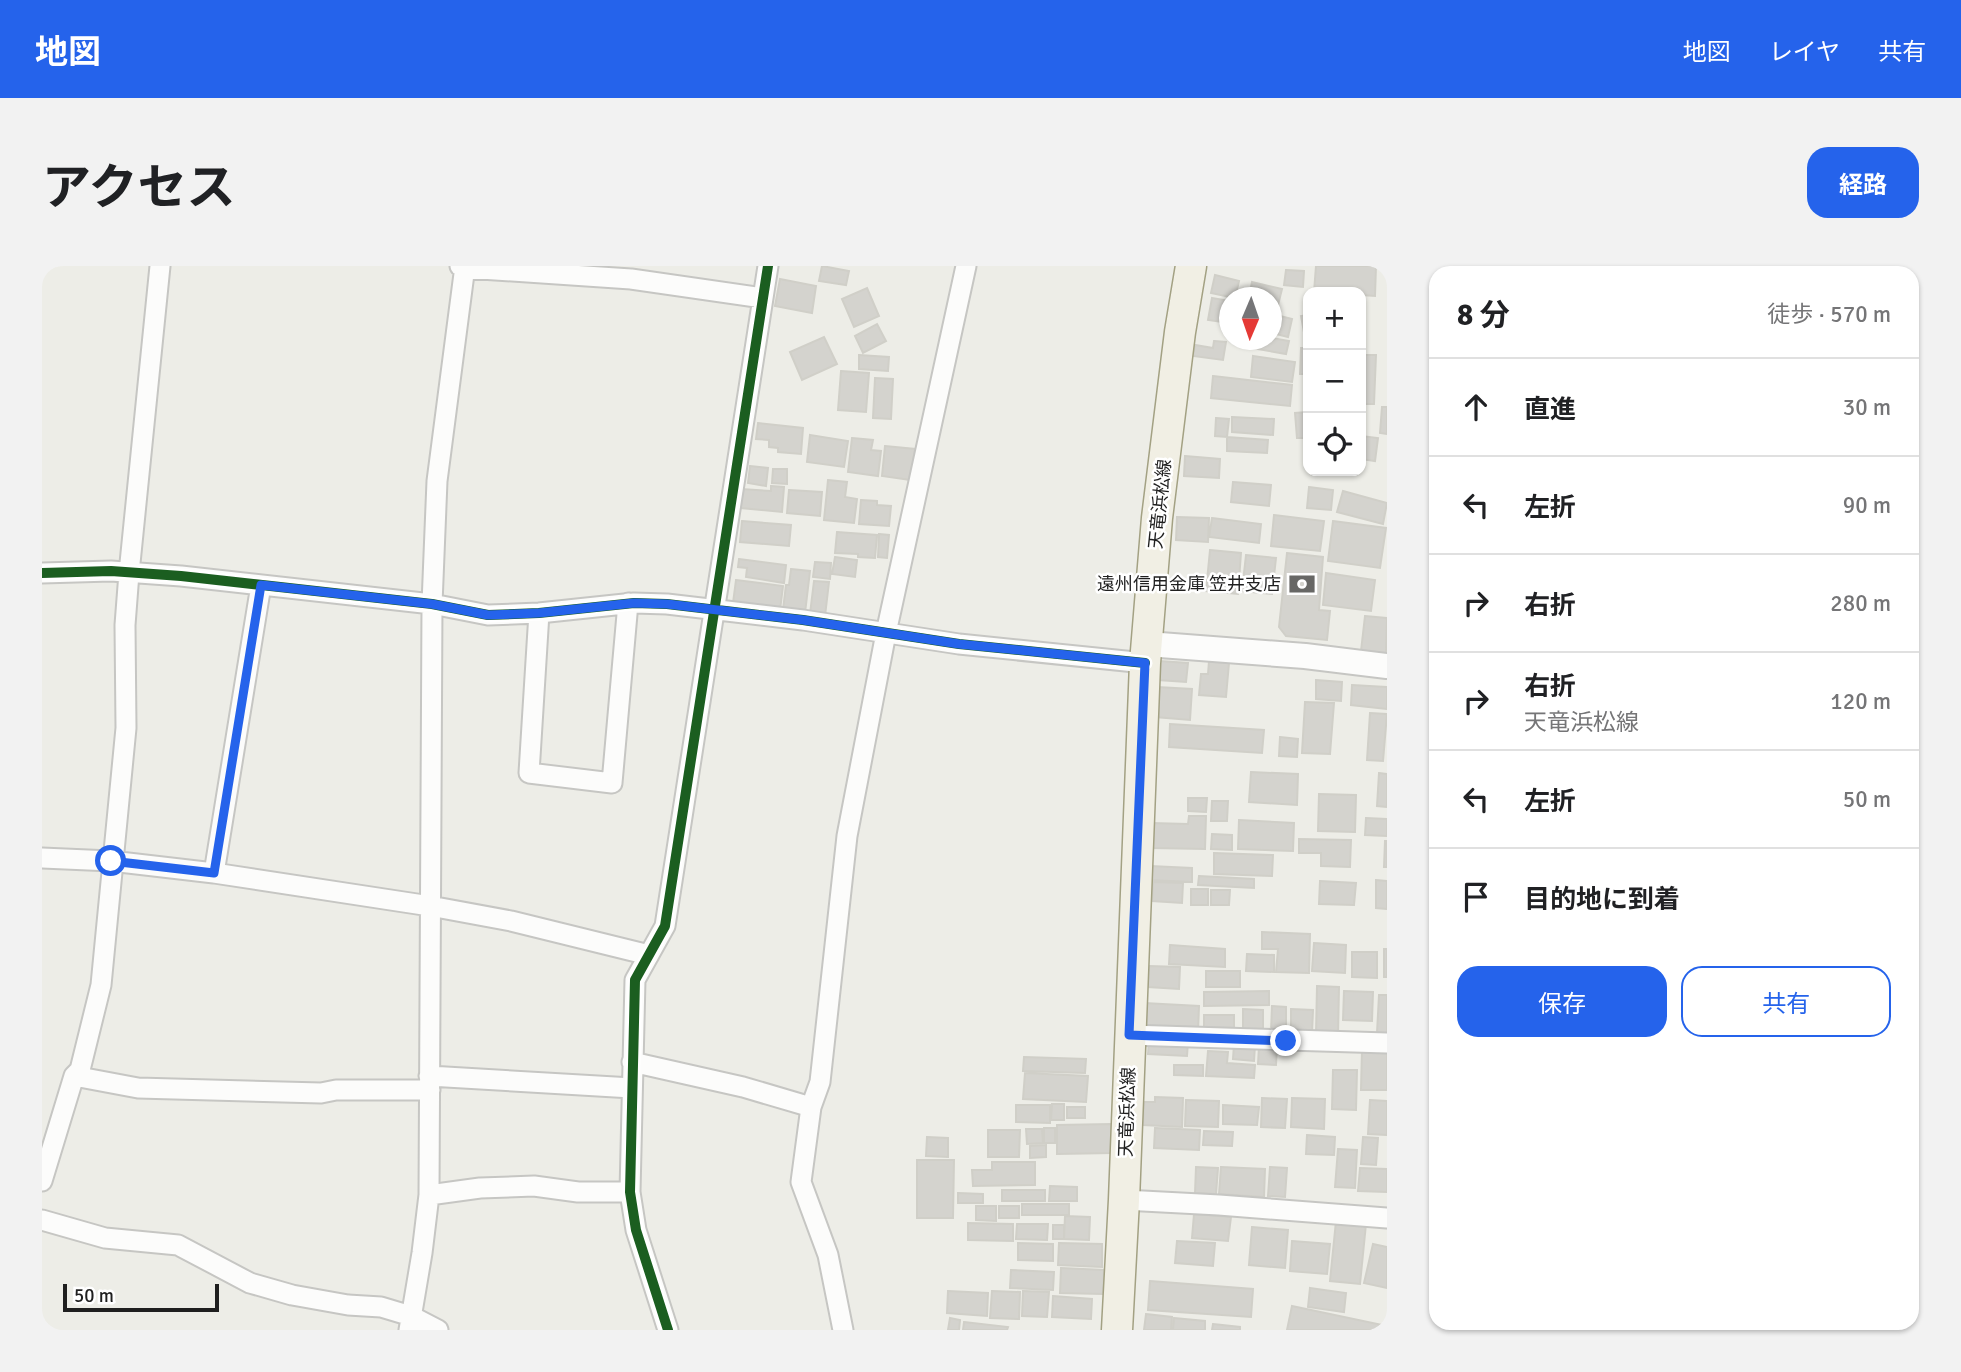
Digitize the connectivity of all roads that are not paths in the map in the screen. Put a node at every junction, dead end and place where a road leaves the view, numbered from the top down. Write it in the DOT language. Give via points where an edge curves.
graph roads {
  1 [pos="160,266"];
  2 [pos="768,266"];
  3 [pos="966,266"];
  4 [pos="1191,266"];
  5 [pos="464,267"];
  6 [pos="762,298"];
  7 [pos="42,573"];
  8 [pos="129,573"];
  9 [pos="261,585"];
  10 [pos="628,603"];
  11 [pos="432,604"];
  12 [pos="715,608"];
  13 [pos="539,613"];
  14 [pos="886,633"];
  15 [pos="1146,654"];
  16 [pos="1387,666"];
  17 [pos="42,858"];
  18 [pos="111,861"];
  19 [pos="214,873"];
  20 [pos="430,906"];
  21 [pos="649,955"];
  22 [pos="1129,1035"];
  23 [pos="1387,1043"];
  24 [pos="632,1062"];
  25 [pos="74,1076"];
  26 [pos="429,1083"];
  27 [pos="632,1088"];
  28 [pos="811,1107"];
  29 [pos="42,1181"];
  30 [pos="630,1192"];
  31 [pos="429,1195"];
  32 [pos="1124,1200"];
  33 [pos="1387,1218"];
  34 [pos="42,1220"];
  35 [pos="410,1323"];
  36 [pos="438,1330"];
  37 [pos="668,1330"];
  38 [pos="843,1330"];
  39 [pos="1117,1330"];
  1 -- 8 [label="street"];
  2 -- 6 [label="street"];
  3 -- 14 [label="street"];
  4 -- 15 [label="main road, 天竜浜松線" via="1157,518"];
  5 -- 6 [label="street" via="631,279"];
  5 -- 11 [label="street" via="437,481"];
  6 -- 12 [label="street"];
  7 -- 8 [label="street"];
  8 -- 9 [label="street"];
  8 -- 18 [label="street" via="126,728"];
  9 -- 11 [label="street"];
  9 -- 19 [label="street"];
  10 -- 12 [label="street"];
  10 -- 13 [label="street"];
  10 -- 13 [label="street" via="612,783 529,773"];
  11 -- 13 [label="street" via="488,615"];
  11 -- 20 [label="street"];
  12 -- 14 [label="street"];
  12 -- 21 [label="street" via="665,926"];
  14 -- 15 [label="street" via="959,644"];
  14 -- 28 [label="street" via="847,836 820,1082"];
  15 -- 16 [label="street" via="1305,656"];
  15 -- 22 [label="main road, 天竜浜松線"];
  17 -- 18 [label="street"];
  18 -- 19 [label="street"];
  18 -- 25 [label="street" via="101,985 80,1070"];
  19 -- 20 [label="street"];
  20 -- 21 [label="street"];
  20 -- 26 [label="street"];
  21 -- 24 [label="street" via="635,980"];
  22 -- 23 [label="street"];
  22 -- 32 [label="main road, 天竜浜松線"];
  24 -- 27 [label="street"];
  24 -- 28 [label="street"];
  25 -- 26 [label="street" via="138,1088 321,1093"];
  25 -- 29 [label="street"];
  26 -- 27 [label="street"];
  26 -- 31 [label="street"];
  27 -- 30 [label="street"];
  28 -- 38 [label="street" via="801,1182 828,1255"];
  30 -- 31 [label="street" via="534,1186"];
  30 -- 37 [label="street" via="636,1230"];
  31 -- 35 [label="street"];
  32 -- 33 [label="street"];
  32 -- 39 [label="main road, 天竜浜松線"];
  34 -- 35 [label="street" via="105,1238 178,1245 250,1283 292,1295 381,1307"];
  35 -- 36 [label="street"];
}
